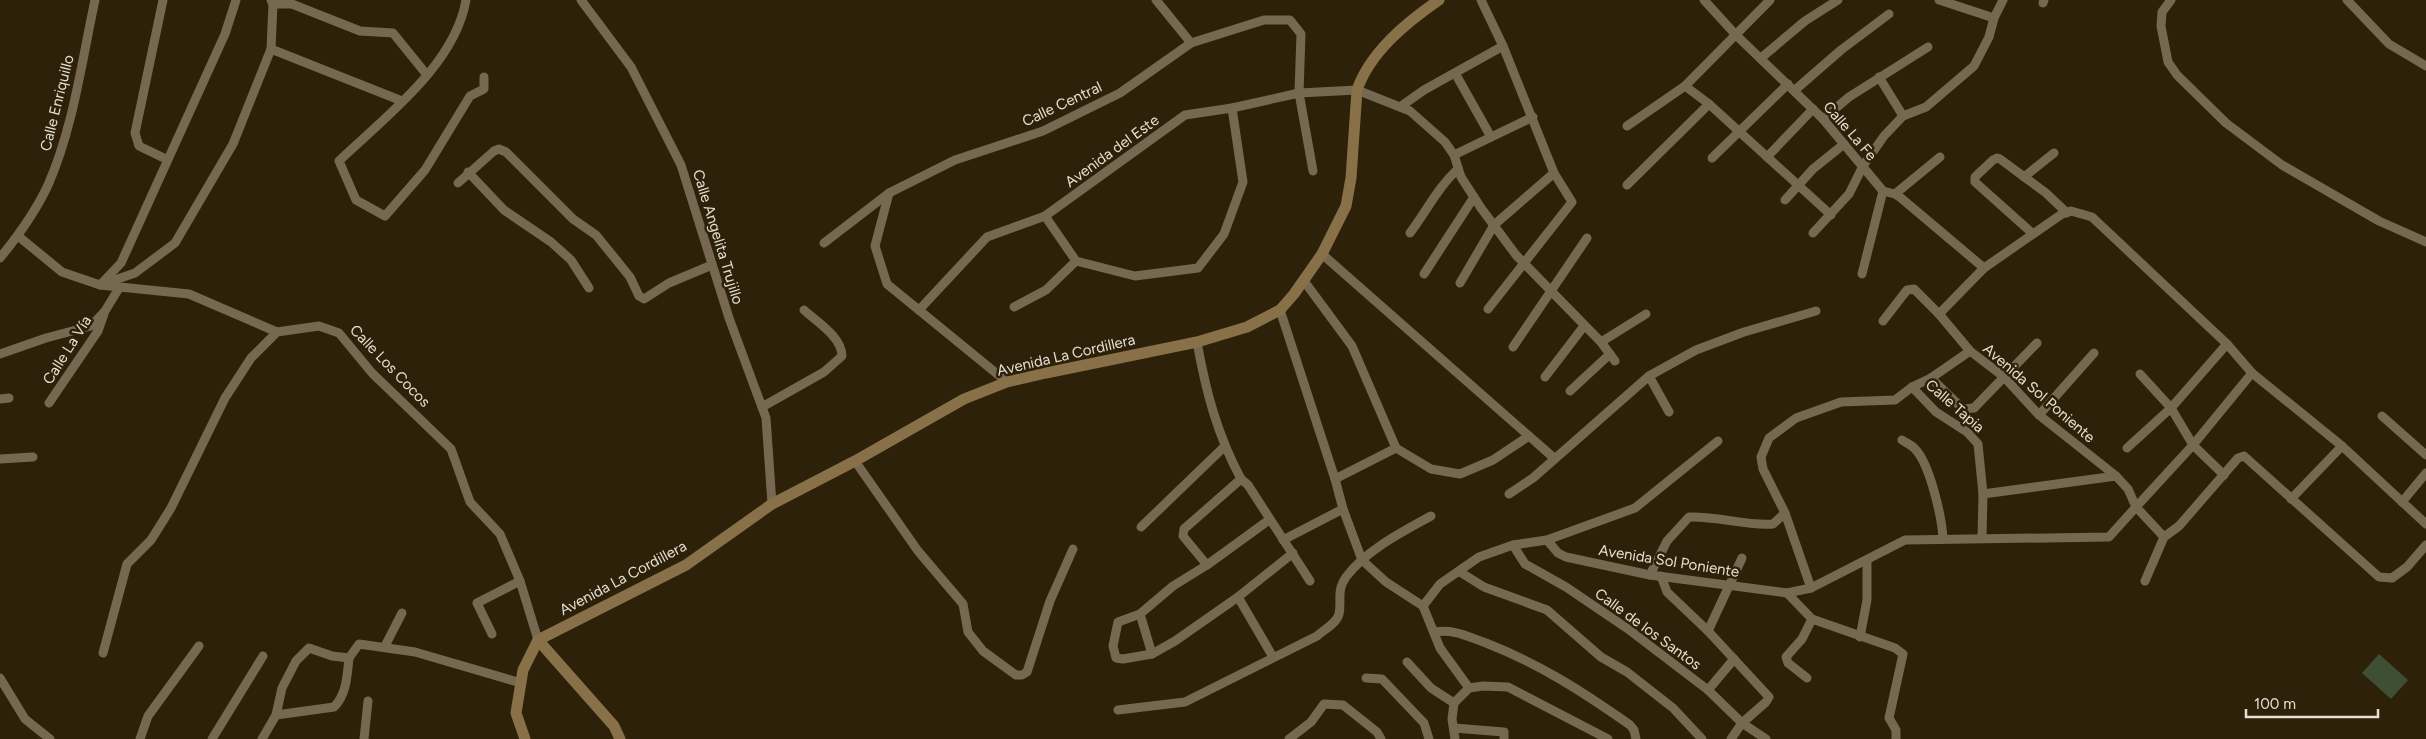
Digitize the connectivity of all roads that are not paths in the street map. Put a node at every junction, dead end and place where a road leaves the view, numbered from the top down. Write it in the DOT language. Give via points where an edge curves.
graph roads {
  1 [pos="95,0"];
  2 [pos="163,0"];
  3 [pos="236,0"];
  4 [pos="466,0"];
  5 [pos="581,0"];
  6 [pos="1156,0"];
  7 [pos="1439,0"];
  8 [pos="1480,0"];
  9 [pos="1704,0"];
  10 [pos="1770,0"];
  11 [pos="1838,0"];
  12 [pos="1939,0"];
  13 [pos="2003,0"];
  14 [pos="2171,0"];
  15 [pos="2347,0"];
  16 [pos="272,2"];
  17 [pos="1953,3"];
  18 [pos="1889,14"];
  19 [pos="1994,18"];
  20 [pos="1735,34"];
  21 [pos="1191,43"];
  22 [pos="1503,46"];
  23 [pos="1928,47"];
  24 [pos="271,49"];
  25 [pos="1761,58"];
  26 [pos="2426,66"];
  27 [pos="1455,73"];
  28 [pos="427,75"];
  29 [pos="484,77"];
  30 [pos="1879,77"];
  31 [pos="1685,86"];
  32 [pos="1791,87"];
  33 [pos="1357,90"];
  34 [pos="1299,93"];
  35 [pos="402,101"];
  36 [pos="1709,104"];
  37 [pos="1400,107"];
  38 [pos="1232,108"];
  39 [pos="1813,109"];
  40 [pos="1903,116"];
  41 [pos="1533,117"];
  42 [pos="1823,119"];
  43 [pos="1626,126"];
  44 [pos="1738,130"];
  45 [pos="1491,137"];
  46 [pos="1844,144"];
  47 [pos="2054,153"];
  48 [pos="1454,155"];
  49 [pos="1767,157"];
  50 [pos="1940,157"];
  51 [pos="1712,158"];
  52 [pos="166,159"];
  53 [pos="1863,166"];
  54 [pos="1458,169"];
  55 [pos="1313,170"];
  56 [pos="468,172"];
  57 [pos="1554,173"];
  58 [pos="2024,177"];
  59 [pos="458,183"];
  60 [pos="1627,185"];
  61 [pos="1798,185"];
  62 [pos="1883,191"];
  63 [pos="890,193"];
  64 [pos="1895,194"];
  65 [pos="1474,197"];
  66 [pos="1785,200"];
  67 [pos="2067,212"];
  68 [pos="1831,215"];
  69 [pos="1045,216"];
  70 [pos="1494,225"];
  71 [pos="1410,233"];
  72 [pos="1813,233"];
  73 [pos="2033,234"];
  74 [pos="18,236"];
  75 [pos="1587,238"];
  76 [pos="2426,242"];
  77 [pos="824,244"];
  78 [pos="1322,254"];
  79 [pos="0,258"];
  80 [pos="1076,261"];
  81 [pos="1523,263"];
  82 [pos="712,265"];
  83 [pos="1984,268"];
  84 [pos="1424,274"];
  85 [pos="1862,274"];
  86 [pos="1304,281"];
  87 [pos="1460,283"];
  88 [pos="100,285"];
  89 [pos="119,288"];
  90 [pos="589,288"];
  91 [pos="1552,292"];
  92 [pos="1014,307"];
  93 [pos="1488,309"];
  94 [pos="804,310"];
  95 [pos="919,310"];
  96 [pos="1280,310"];
  97 [pos="105,311"];
  98 [pos="1816,311"];
  99 [pos="1646,314"];
  100 [pos="1939,314"];
  101 [pos="1883,322"];
  102 [pos="1584,326"];
  103 [pos="277,332"];
  104 [pos="1197,342"];
  105 [pos="1601,342"];
  106 [pos="2038,343"];
  107 [pos="2228,344"];
  108 [pos="1513,347"];
  109 [pos="1970,351"];
  110 [pos="2094,353"];
  111 [pos="0,354"];
  112 [pos="2252,373"];
  113 [pos="2140,374"];
  114 [pos="1649,376"];
  115 [pos="2004,376"];
  116 [pos="1544,377"];
  117 [pos="1931,378"];
  118 [pos="1007,382"];
  119 [pos="1912,386"];
  120 [pos="1570,391"];
  121 [pos="49,403"];
  122 [pos="762,407"];
  123 [pos="2171,408"];
  124 [pos="1669,412"];
  125 [pos="2040,415"];
  126 [pos="2382,416"];
  127 [pos="1529,436"];
  128 [pos="1902,440"];
  129 [pos="1718,441"];
  130 [pos="2193,445"];
  131 [pos="2342,446"];
  132 [pos="1224,447"];
  133 [pos="1396,448"];
  134 [pos="2127,448"];
  135 [pos="2426,455"];
  136 [pos="33,457"];
  137 [pos="1554,458"];
  138 [pos="0,459"];
  139 [pos="855,461"];
  140 [pos="2426,473"];
  141 [pos="2224,475"];
  142 [pos="2116,476"];
  143 [pos="1241,479"];
  144 [pos="1335,479"];
  145 [pos="1509,494"];
  146 [pos="1983,494"];
  147 [pos="2291,499"];
  148 [pos="2402,502"];
  149 [pos="772,504"];
  150 [pos="2136,507"];
  151 [pos="1342,509"];
  152 [pos="1785,513"];
  153 [pos="1431,516"];
  154 [pos="1269,520"];
  155 [pos="2426,524"];
  156 [pos="1141,527"];
  157 [pos="2164,537"];
  158 [pos="1982,538"];
  159 [pos="1943,539"];
  160 [pos="1283,540"];
  161 [pos="1547,540"];
  162 [pos="1513,545"];
  163 [pos="2426,545"];
  164 [pos="1073,549"];
  165 [pos="1293,553"];
  166 [pos="1742,558"];
  167 [pos="1362,560"];
  168 [pos="1867,560"];
  169 [pos="1207,565"];
  170 [pos="1460,572"];
  171 [pos="1650,575"];
  172 [pos="1661,576"];
  173 [pos="1310,581"];
  174 [pos="2145,581"];
  175 [pos="520,582"];
  176 [pos="1731,586"];
  177 [pos="1811,588"];
  178 [pos="1787,593"];
  179 [pos="1238,597"];
  180 [pos="1423,606"];
  181 [pos="402,613"];
  182 [pos="1140,614"];
  183 [pos="1812,619"];
  184 [pos="1708,631"];
  185 [pos="1434,632"];
  186 [pos="492,634"];
  187 [pos="1860,636"];
  188 [pos="538,640"];
  189 [pos="199,646"];
  190 [pos="385,646"];
  191 [pos="103,653"];
  192 [pos="1152,654"];
  193 [pos="264,656"];
  194 [pos="1273,657"];
  195 [pos="349,658"];
  196 [pos="1734,659"];
  197 [pos="1407,662"];
  198 [pos="1366,678"];
  199 [pos="1807,678"];
  200 [pos="521,683"];
  201 [pos="1,684"];
  202 [pos="1469,688"];
  203 [pos="1708,690"];
  204 [pos="368,701"];
  205 [pos="1454,703"];
  206 [pos="1118,710"];
  207 [pos="276,715"];
  208 [pos="1742,723"];
  209 [pos="1454,728"];
  210 [pos="50,739"];
  211 [pos="140,739"];
  212 [pos="212,739"];
  213 [pos="262,739"];
  214 [pos="364,739"];
  215 [pos="525,739"];
  216 [pos="620,739"];
  217 [pos="1289,739"];
  218 [pos="1381,739"];
  219 [pos="1430,739"];
  220 [pos="1455,739"];
  221 [pos="1504,739"];
  222 [pos="1608,739"];
  223 [pos="1636,739"];
  224 [pos="1702,739"];
  225 [pos="1731,739"];
  226 [pos="1766,739"];
  227 [pos="1896,739"];
  1 -- 74 [label="street, Calle Enriquillo" via="63,145 48,186"];
  2 -- 52 [label="street" via="135,134 139,146"];
  3 -- 52 [label="street" via="225,34"];
  4 -- 28 [label="street" via="463,18 446,51"];
  5 -- 82 [label="street, Calle Angelita Trujillo" via="632,67 676,156"];
  6 -- 21 [label="street"];
  7 -- 33 [label="main road, Avenida La Cordillera" via="1386,46 1361,78"];
  8 -- 22 [label="street"];
  9 -- 20 [label="street, Calle La Fe"];
  10 -- 20 [label="street"];
  11 -- 25 [label="street" via="1805,21"];
  12 -- 17 [label="street"];
  13 -- 19 [label="street"];
  14 -- 76 [label="street" via="2162,12 2161,26 2168,62 2226,123 2282,165 2379,221"];
  15 -- 26 [label="street" via="2389,44"];
  16 -- 24 [label="street"];
  16 -- 28 [label="street" via="292,4 360,31 393,33"];
  17 -- 19 [label="street"];
  18 -- 32 [label="street"];
  19 -- 40 [label="street" via="1989,37 1974,66 1926,107"];
  20 -- 25 [label="street, Calle La Fe"];
  20 -- 31 [label="street"];
  21 -- 34 [label="street, Calle Central" via="1264,20 1290,20 1301,34"];
  21 -- 63 [label="street, Calle Central" via="1120,93 1043,131 955,160"];
  22 -- 27 [label="street"];
  22 -- 41 [label="street"];
  23 -- 30 [label="street"];
  24 -- 35 [label="street"];
  24 -- 88 [label="street" via="233,144 175,243 135,273"];
  25 -- 32 [label="street, Calle La Fe"];
  27 -- 37 [label="street"];
  27 -- 45 [label="street"];
  28 -- 35 [label="street"];
  29 -- 35 [label="street" via="484,89 470,96 425,170 385,216 356,200 339,161"];
  30 -- 40 [label="street"];
  30 -- 42 [label="street"];
  31 -- 36 [label="street"];
  31 -- 43 [label="street"];
  32 -- 39 [label="street, Calle La Fe"];
  32 -- 44 [label="street"];
  33 -- 34 [label="street, Avenida del Este"];
  33 -- 37 [label="street"];
  33 -- 78 [label="main road, Avenida La Cordillera" via="1352,170 1346,206"];
  34 -- 38 [label="street, Avenida del Este"];
  34 -- 55 [label="street"];
  36 -- 44 [label="street"];
  36 -- 60 [label="street"];
  37 -- 48 [label="street" via="1445,142"];
  38 -- 69 [label="street, Avenida del Este" via="1185,115"];
  38 -- 80 [label="street" via="1244,182 1224,234 1198,268 1135,276"];
  39 -- 42 [label="street, Calle La Fe"];
  39 -- 49 [label="street"];
  40 -- 53 [label="street"];
  41 -- 45 [label="street"];
  41 -- 57 [label="street"];
  42 -- 46 [label="street, Calle La Fe"];
  44 -- 49 [label="street"];
  44 -- 51 [label="street"];
  45 -- 48 [label="street"];
  46 -- 53 [label="street, Calle La Fe"];
  46 -- 61 [label="street"];
  47 -- 58 [label="street"];
  48 -- 54 [label="street"];
  49 -- 61 [label="street"];
  50 -- 64 [label="street"];
  52 -- 88 [label="street" via="121,264"];
  53 -- 62 [label="street, Calle La Fe"];
  53 -- 68 [label="street" via="1849,194"];
  54 -- 65 [label="street"];
  54 -- 71 [label="street" via="1444,182"];
  56 -- 59 [label="street"];
  56 -- 82 [label="street" via="494,151 506,152 573,219 596,236 644,299 669,283"];
  56 -- 90 [label="street" via="504,210 572,260"];
  57 -- 70 [label="street"];
  57 -- 81 [label="street" via="1572,202"];
  58 -- 67 [label="street"];
  58 -- 73 [label="street" via="1997,158 1974,180"];
  61 -- 66 [label="street"];
  61 -- 68 [label="street"];
  62 -- 64 [label="street"];
  62 -- 85 [label="street"];
  63 -- 77 [label="street, Calle Central"];
  63 -- 95 [label="street" via="875,246 886,284"];
  64 -- 83 [label="street"];
  65 -- 70 [label="street"];
  65 -- 84 [label="street"];
  67 -- 73 [label="street"];
  67 -- 107 [label="street" via="2081,212 2092,217"];
  68 -- 72 [label="street"];
  69 -- 80 [label="street"];
  69 -- 95 [label="street, Avenida del Este" via="987,237"];
  70 -- 81 [label="street"];
  70 -- 87 [label="street"];
  73 -- 83 [label="street"];
  74 -- 79 [label="street, Calle Enriquillo"];
  74 -- 88 [label="street" via="62,272"];
  75 -- 91 [label="street" via="1557,279"];
  78 -- 86 [label="main road, Avenida La Cordillera"];
  78 -- 127 [label="street"];
  80 -- 92 [label="street" via="1046,290"];
  81 -- 91 [label="street"];
  81 -- 93 [label="street"];
  82 -- 122 [label="street, Calle Angelita Trujillo"];
  83 -- 100 [label="street"];
  86 -- 96 [label="main road, Avenida La Cordillera"];
  86 -- 133 [label="street" via="1352,346"];
  88 -- 89 [label="street"];
  89 -- 97 [label="street"];
  89 -- 103 [label="street" via="190,294"];
  91 -- 102 [label="street"];
  91 -- 108 [label="street"];
  94 -- 122 [label="street" via="834,338 842,356 824,372"];
  95 -- 118 [label="street"];
  96 -- 104 [label="main road, Avenida La Cordillera" via="1246,327"];
  96 -- 144 [label="street"];
  97 -- 111 [label="street" via="91,326"];
  97 -- 121 [label="street, Calle La Vía" via="98,331"];
  98 -- 114 [label="street" via="1696,350"];
  99 -- 105 [label="street"];
  100 -- 101 [label="street, Avenida Sol Poniente" via="1914,289 1907,290"];
  100 -- 109 [label="street, Avenida Sol Poniente"];
  102 -- 105 [label="street"];
  102 -- 116 [label="street"];
  103 -- 175 [label="street, Calle Los Cocos" via="319,326 340,333 372,373 452,449 470,502 500,534"];
  103 -- 191 [label="street" via="251,358 230,390 171,508 151,540 127,564"];
  104 -- 118 [label="main road, Avenida La Cordillera"];
  104 -- 132 [label="street" via="1205,388"];
  105 -- 120 [label="street" via="1612,357"];
  106 -- 115 [label="street"];
  107 -- 112 [label="street"];
  107 -- 123 [label="street"];
  109 -- 115 [label="street, Avenida Sol Poniente"];
  109 -- 117 [label="street"];
  110 -- 125 [label="street"];
  112 -- 130 [label="street"];
  112 -- 131 [label="street"];
  113 -- 123 [label="street"];
  114 -- 124 [label="street"];
  114 -- 137 [label="street"];
  115 -- 117 [label="street" via="1974,408 1963,409"];
  115 -- 125 [label="street, Avenida Sol Poniente"];
  117 -- 119 [label="street"];
  118 -- 139 [label="main road, Avenida La Cordillera" via="964,399"];
  119 -- 146 [label="street, Calle Tapia" via="1936,412 1967,432 1978,444"];
  119 -- 152 [label="street" via="1895,400 1841,402 1796,418 1769,438 1760,457"];
  122 -- 149 [label="street, Calle Angelita Trujillo" via="766,418"];
  123 -- 130 [label="street"];
  123 -- 134 [label="street"];
  125 -- 142 [label="street, Avenida Sol Poniente"];
  126 -- 135 [label="street"];
  127 -- 133 [label="street" via="1493,460 1460,474 1431,469"];
  127 -- 137 [label="street"];
  128 -- 159 [label="street" via="1916,450 1928,474 1942,518"];
  129 -- 161 [label="street" via="1635,508"];
  130 -- 141 [label="street"];
  130 -- 150 [label="street"];
  131 -- 147 [label="street"];
  131 -- 148 [label="street"];
  132 -- 143 [label="street"];
  132 -- 156 [label="street"];
  133 -- 144 [label="street"];
  136 -- 138 [label="street"];
  137 -- 145 [label="street"];
  139 -- 149 [label="main road, Avenida La Cordillera"];
  139 -- 164 [label="street" via="918,551 963,604 968,632 983,651 1016,675 1027,672 1050,601"];
  140 -- 148 [label="street"];
  141 -- 147 [label="street" via="2238,458 2244,456"];
  141 -- 157 [label="street" via="2179,526"];
  142 -- 146 [label="street"];
  142 -- 150 [label="street, Avenida Sol Poniente" via="2128,489"];
  143 -- 154 [label="street"];
  143 -- 169 [label="street" via="1184,529 1183,536"];
  144 -- 151 [label="street"];
  146 -- 158 [label="street, Calle Tapia"];
  147 -- 163 [label="street" via="2379,577 2392,578 2407,567"];
  148 -- 155 [label="street"];
  149 -- 188 [label="main road, Avenida La Cordillera" via="686,565"];
  150 -- 157 [label="street"];
  150 -- 158 [label="street, Avenida Sol Poniente" via="2109,536"];
  151 -- 160 [label="street"];
  151 -- 167 [label="street"];
  152 -- 171 [label="street" via="1773,524 1753,525 1703,516 1689,517 1667,542"];
  152 -- 177 [label="street"];
  153 -- 167 [label="street"];
  154 -- 160 [label="street"];
  154 -- 169 [label="street"];
  157 -- 174 [label="street"];
  158 -- 159 [label="street, Avenida Sol Poniente"];
  159 -- 168 [label="street, Avenida Sol Poniente" via="1905,540"];
  160 -- 165 [label="street"];
  161 -- 162 [label="street"];
  161 -- 171 [label="street, Avenida Sol Poniente" via="1566,557"];
  162 -- 170 [label="street" via="1479,557"];
  162 -- 203 [label="street, Calle de los Santos" via="1525,564 1605,613"];
  165 -- 173 [label="street"];
  165 -- 179 [label="street"];
  166 -- 176 [label="street"];
  167 -- 180 [label="street" via="1386,582"];
  167 -- 194 [label="street" via="1345,578 1335,622 1318,636"];
  168 -- 177 [label="street, Avenida Sol Poniente"];
  168 -- 187 [label="street" via="1867,600"];
  169 -- 182 [label="street" via="1173,586"];
  170 -- 180 [label="street" via="1440,584"];
  170 -- 224 [label="street" via="1484,587 1547,610 1601,657 1627,672 1673,708"];
  171 -- 172 [label="street, Avenida Sol Poniente"];
  172 -- 176 [label="street, Avenida Sol Poniente"];
  172 -- 184 [label="street" via="1668,592"];
  175 -- 186 [label="street" via="477,604"];
  175 -- 188 [label="street, Calle Los Cocos"];
  176 -- 178 [label="street, Avenida Sol Poniente"];
  176 -- 184 [label="street"];
  177 -- 178 [label="street, Avenida Sol Poniente"];
  178 -- 183 [label="street"];
  179 -- 192 [label="street"];
  179 -- 194 [label="street"];
  180 -- 185 [label="street"];
  181 -- 190 [label="street"];
  182 -- 192 [label="street"];
  182 -- 192 [label="street" via="1116,625 1113,646 1116,658"];
  183 -- 187 [label="street"];
  183 -- 199 [label="street" via="1802,639 1786,656 1788,663"];
  184 -- 196 [label="street"];
  185 -- 202 [label="street" via="1440,648"];
  185 -- 223 [label="street" via="1449,630 1523,658 1583,691 1630,725"];
  187 -- 227 [label="street" via="1903,654 1889,718 1896,730"];
  188 -- 200 [label="main road" via="523,670"];
  188 -- 216 [label="main road" via="614,726"];
  189 -- 211 [label="street" via="148,716"];
  190 -- 195 [label="street" via="359,644"];
  190 -- 200 [label="street"];
  193 -- 212 [label="street"];
  194 -- 206 [label="street" via="1185,702"];
  195 -- 207 [label="street" via="344,691 334,707"];
  195 -- 207 [label="street" via="309,648 306,650 296,660 282,688"];
  196 -- 203 [label="street"];
  196 -- 208 [label="street" via="1769,697"];
  197 -- 205 [label="street" via="1431,688"];
  198 -- 219 [label="street" via="1382,679 1424,723"];
  200 -- 215 [label="main road" via="516,712"];
  201 -- 210 [label="street" via="25,719"];
  202 -- 205 [label="street"];
  202 -- 222 [label="street" via="1508,687"];
  203 -- 208 [label="street, Calle de los Santos"];
  204 -- 214 [label="street"];
  205 -- 209 [label="street"];
  207 -- 213 [label="street"];
  208 -- 225 [label="street"];
  208 -- 226 [label="street, Calle de los Santos"];
  209 -- 220 [label="street"];
  209 -- 221 [label="street" via="1504,732"];
  217 -- 218 [label="street" via="1310,722 1324,704 1343,705 1377,732"];
}
